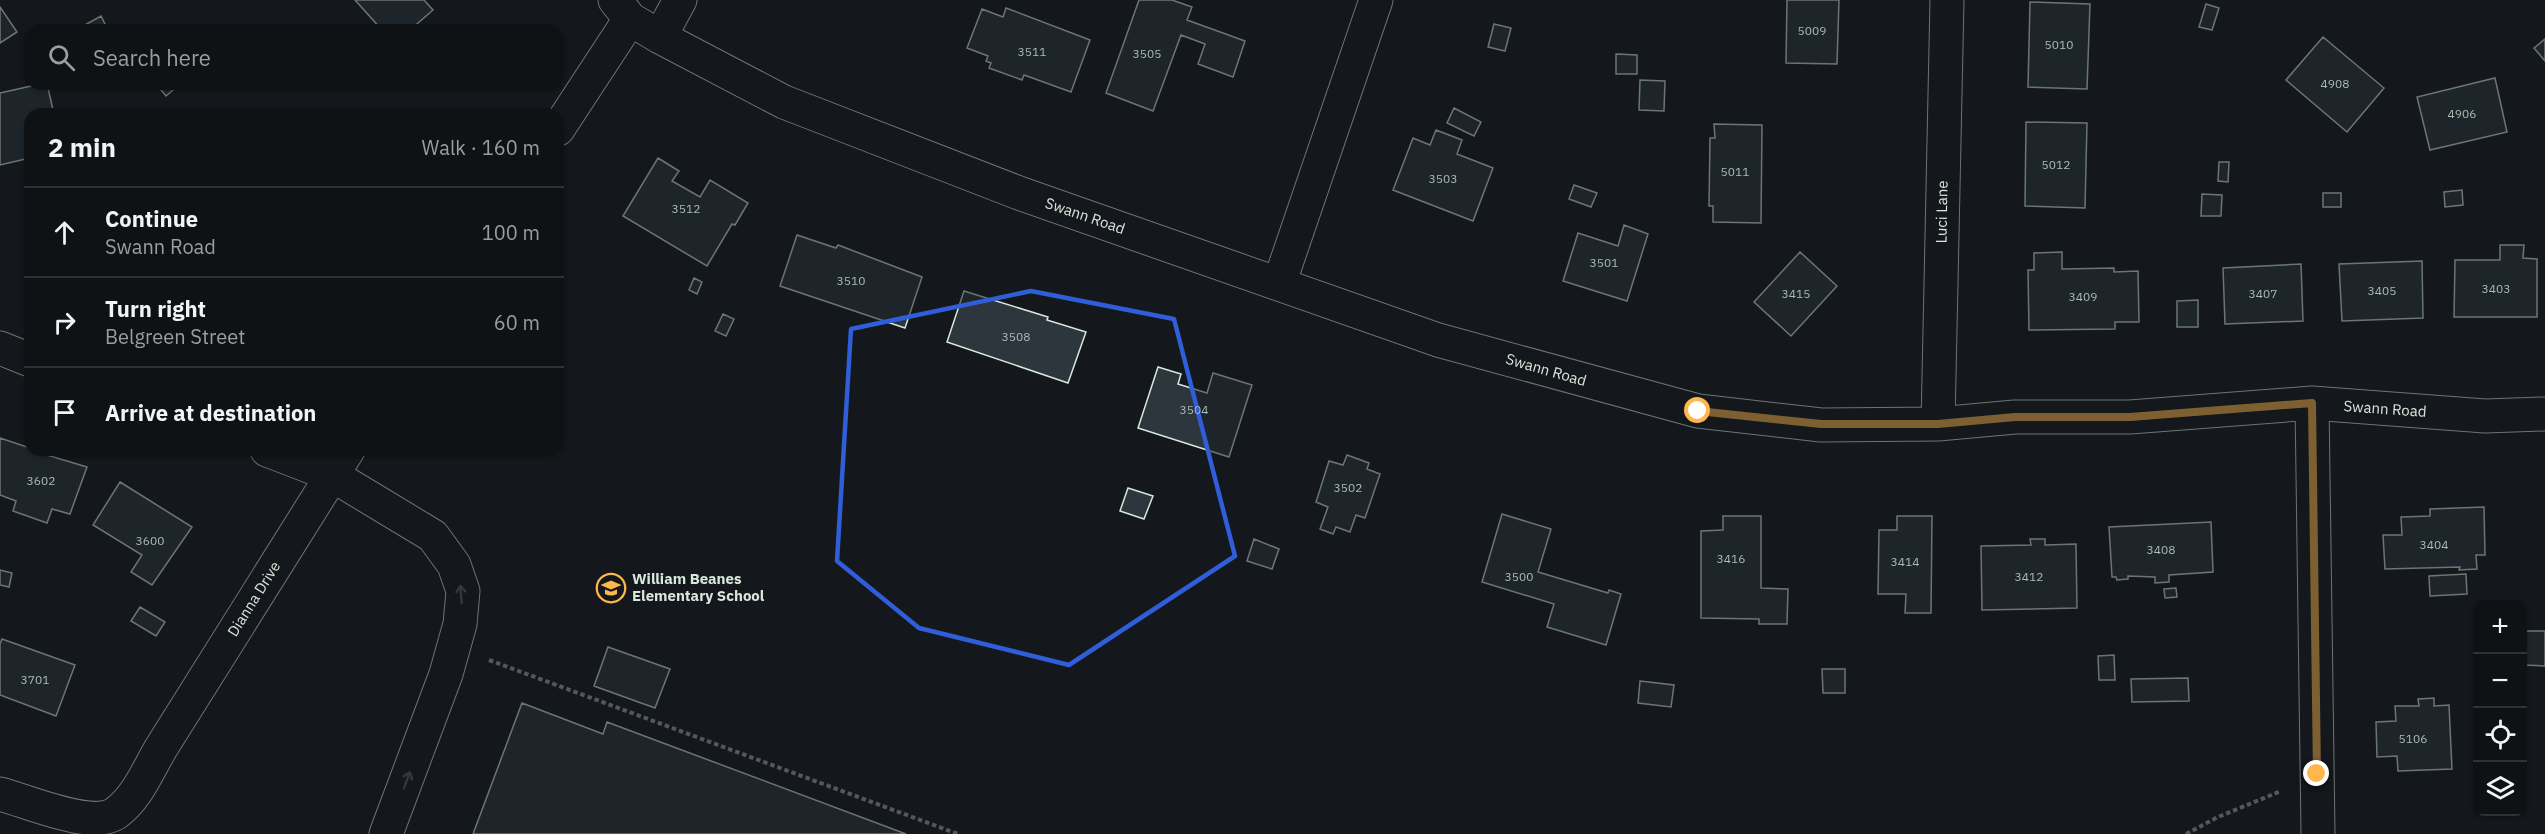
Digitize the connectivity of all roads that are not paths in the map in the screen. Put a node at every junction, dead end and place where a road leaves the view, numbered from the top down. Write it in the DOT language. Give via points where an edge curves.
graph roads {
  1 [pos="680,0"];
  2 [pos="1376,0"];
  3 [pos="1947,0"];
  4 [pos="623,9"];
  5 [pos="660,38"];
  6 [pos="564,118"];
  7 [pos="1279,284"];
  8 [pos="0,348"];
  9 [pos="24,358"];
  10 [pos="2312,403"];
  11 [pos="2545,414"];
  12 [pos="1938,424"];
  13 [pos="304,456"];
  14 [pos="340,462"];
  15 [pos="0,794"];
  16 [pos="121,825"];
  17 [pos="386,834"];
  18 [pos="2318,834"];
  1 -- 5 [label="street"];
  2 -- 7 [label="street"];
  3 -- 12 [label="street, Luci Lane"];
  4 -- 5 [label="street, Swann Road"];
  4 -- 6 [label="street"];
  5 -- 7 [label="street, Swann Road" via="784,102 1019,193"];
  7 -- 12 [label="street, Swann Road" via="1438,340 1698,411 1821,424"];
  8 -- 9 [label="street"];
  10 -- 11 [label="street, Swann Road" via="2485,417"];
  10 -- 12 [label="street, Swann Road" via="2130,417 2015,417"];
  10 -- 18 [label="street"];
  13 -- 14 [label="street"];
  14 -- 16 [label="street, Dianna Drive" via="161,748"];
  17 -- 14 [label="street, one-way" via="453,647 463,591 454,565 433,536"];
  15 -- 16 [label="street"];
}
